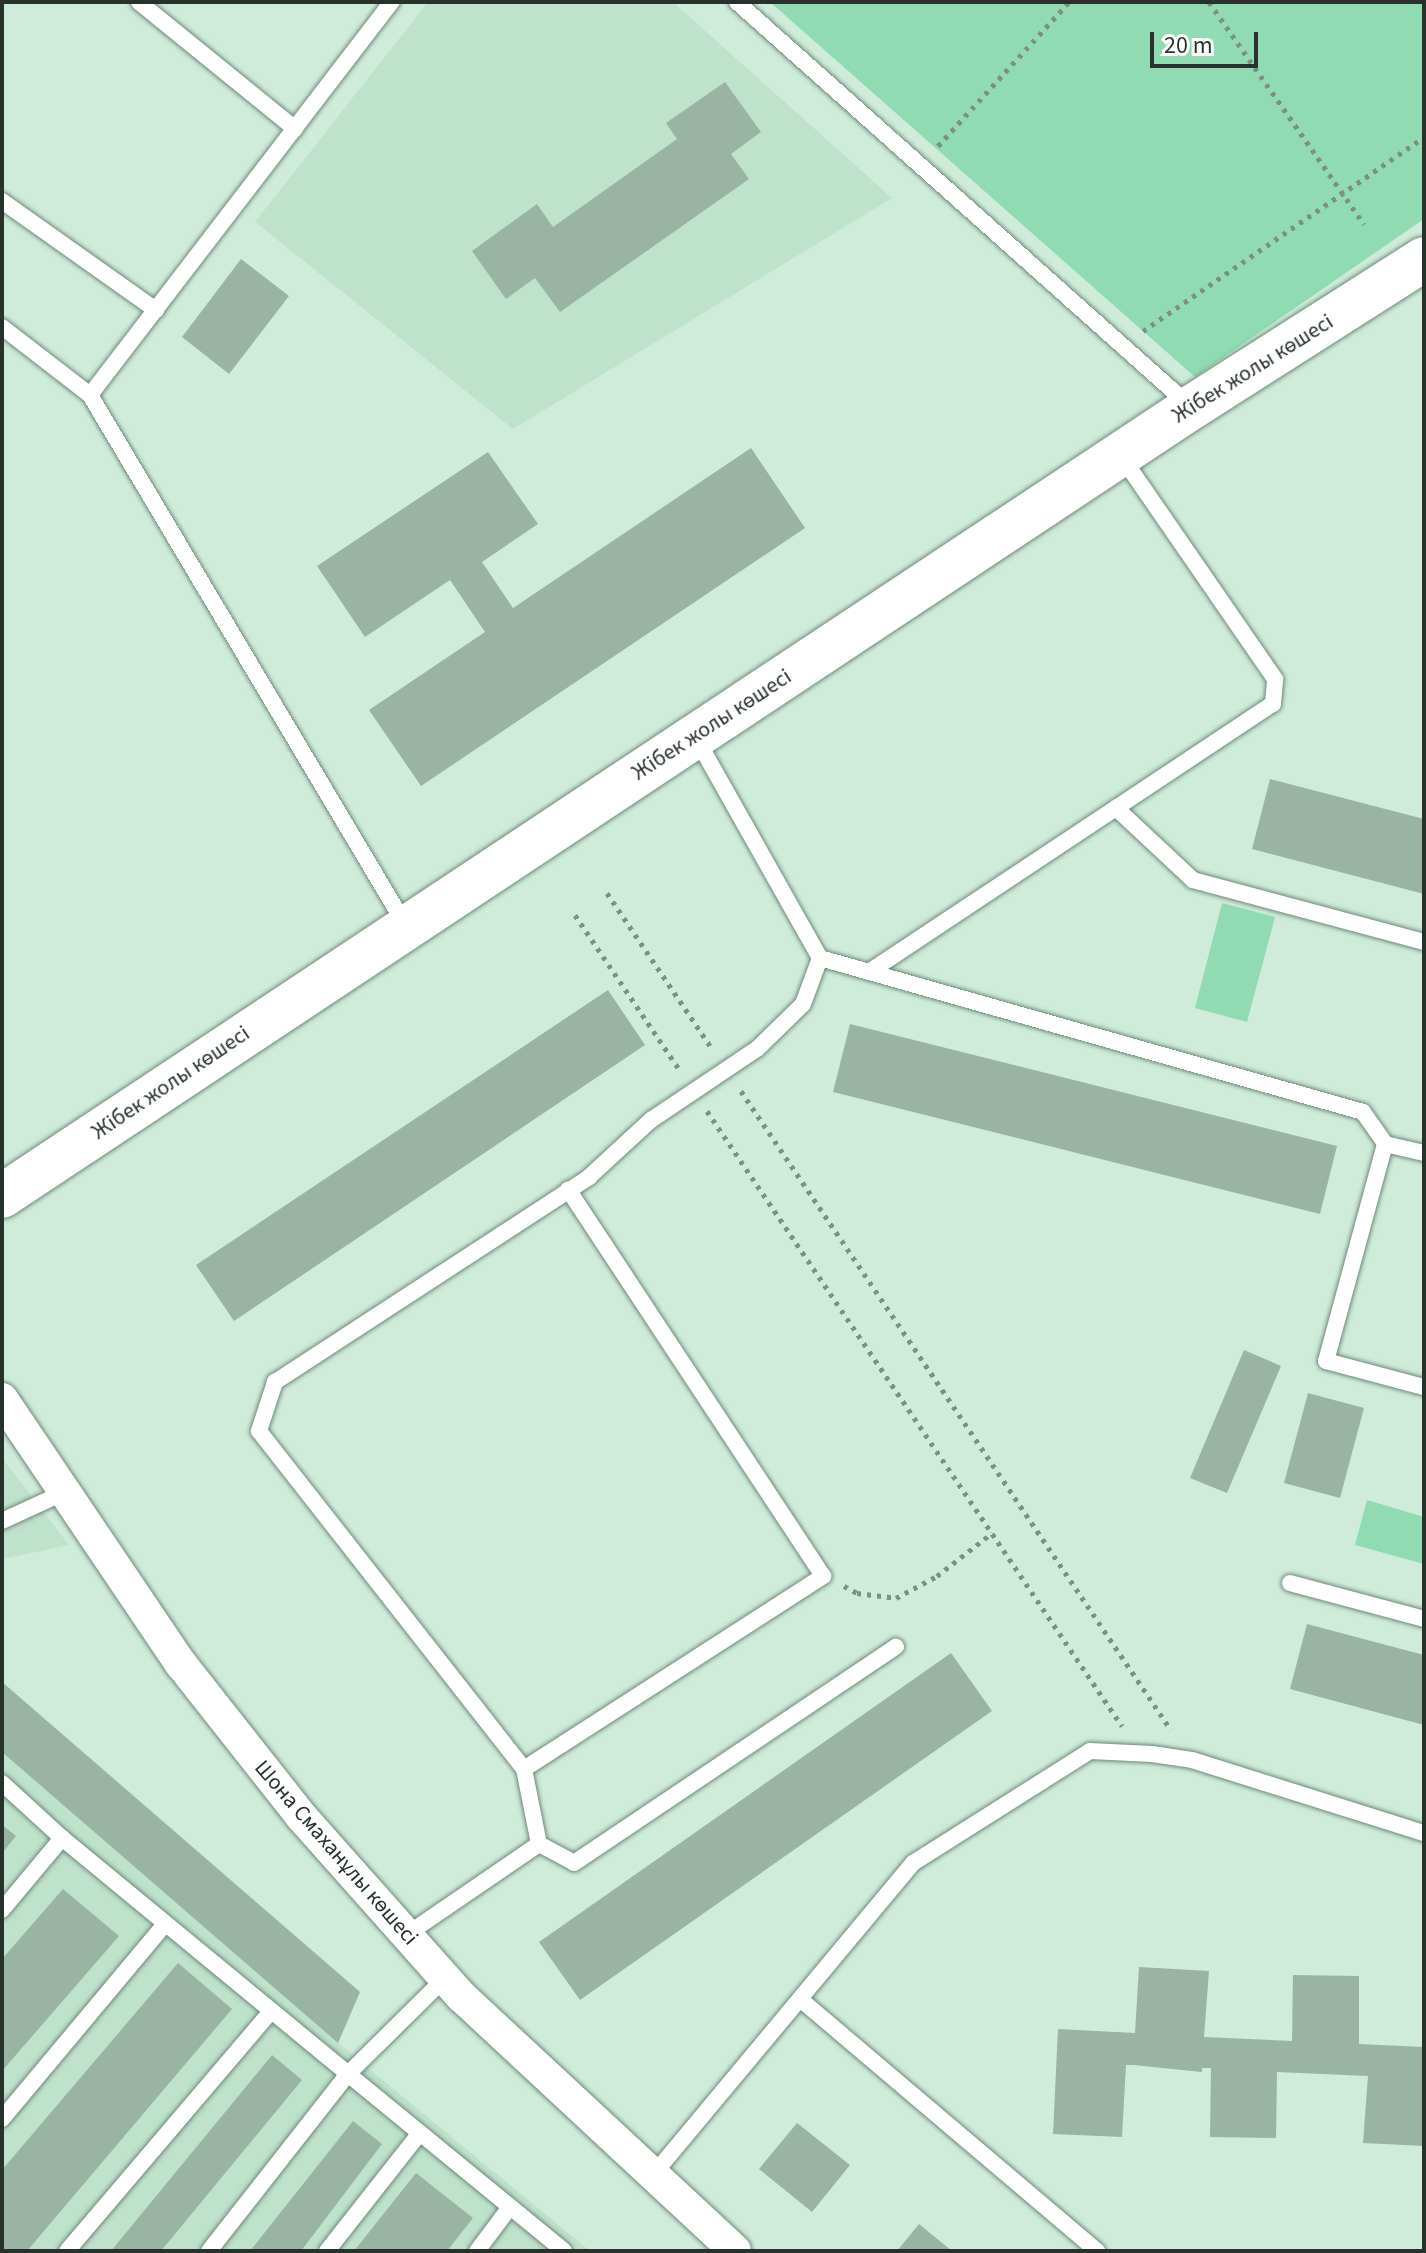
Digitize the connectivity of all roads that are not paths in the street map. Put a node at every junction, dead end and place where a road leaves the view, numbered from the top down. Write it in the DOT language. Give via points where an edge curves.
graph roads {
  1 [pos="139,2"];
  2 [pos="392,2"];
  3 [pos="737,2"];
  4 [pos="295,129"];
  5 [pos="2,201"];
  6 [pos="1418,269"];
  7 [pos="156,310"];
  8 [pos="2,327"];
  9 [pos="90,395"];
  10 [pos="1192,407"];
  11 [pos="1120,455"];
  12 [pos="696,736"];
  13 [pos="1116,808"];
  14 [pos="407,927"];
  15 [pos="1424,942"];
  16 [pos="820,958"];
  17 [pos="869,972"];
  18 [pos="1385,1144"];
  19 [pos="1424,1153"];
  20 [pos="568,1190"];
  21 [pos="2,1196"];
  22 [pos="1424,1387"];
  23 [pos="2,1399"];
  24 [pos="63,1493"];
  25 [pos="2,1521"];
  26 [pos="1290,1583"];
  27 [pos="1424,1619"];
  28 [pos="896,1647"];
  29 [pos="524,1769"];
  30 [pos="2,1783"];
  31 [pos="1424,1833"];
  32 [pos="62,1838"];
  33 [pos="539,1844"];
  34 [pos="2,1910"];
  35 [pos="165,1924"];
  36 [pos="406,1935"];
  37 [pos="445,1978"];
  38 [pos="800,1999"];
  39 [pos="271,2011"];
  40 [pos="348,2074"];
  41 [pos="2,2119"];
  42 [pos="420,2133"];
  43 [pos="653,2175"];
  44 [pos="510,2207"];
  45 [pos="67,2251"];
  46 [pos="209,2251"];
  47 [pos="327,2251"];
  48 [pos="477,2251"];
  49 [pos="564,2251"];
  50 [pos="735,2251"];
  51 [pos="1097,2251"];
  1 -- 4 [label="lane"];
  2 -- 4 [label="lane"];
  3 -- 10 [label="lane"];
  4 -- 7 [label="lane"];
  5 -- 7 [label="lane"];
  6 -- 10 [label="main road, Жібек жолы көшесі"];
  7 -- 9 [label="lane"];
  8 -- 9 [label="lane"];
  9 -- 14 [label="lane"];
  10 -- 11 [label="main road, Жібек жолы көшесі"];
  11 -- 12 [label="main road, Жібек жолы көшесі"];
  11 -- 13 [label="lane" via="1275,679 1273,704"];
  12 -- 14 [label="main road, Жібек жолы көшесі"];
  12 -- 16 [label="lane"];
  13 -- 15 [label="lane" via="1193,880"];
  13 -- 17 [label="lane"];
  14 -- 21 [label="main road, Жібек жолы көшесі"];
  16 -- 17 [label="lane"];
  16 -- 20 [label="lane" via="803,1004 758,1048 651,1120"];
  17 -- 18 [label="lane" via="1363,1112"];
  18 -- 19 [label="lane"];
  18 -- 22 [label="lane" via="1326,1361"];
  20 -- 29 [label="lane" via="823,1576"];
  20 -- 29 [label="lane" via="275,1382 259,1431"];
  23 -- 24 [label="street, Шона Смаханұлы көшесі"];
  24 -- 25 [label="lane"];
  24 -- 36 [label="street, Шона Смаханұлы көшесі" via="181,1664 301,1816"];
  26 -- 27 [label="lane"];
  28 -- 33 [label="lane" via="574,1863"];
  29 -- 33 [label="lane"];
  30 -- 32 [label="lane"];
  31 -- 38 [label="lane" via="1192,1760 1090,1751 913,1863"];
  32 -- 34 [label="lane"];
  32 -- 35 [label="lane"];
  33 -- 36 [label="lane"];
  35 -- 39 [label="lane"];
  35 -- 41 [label="lane"];
  36 -- 37 [label="street, Шона Смаханұлы көшесі"];
  37 -- 40 [label="lane"];
  37 -- 43 [label="street, Шона Смаханұлы көшесі"];
  38 -- 43 [label="lane"];
  38 -- 51 [label="lane"];
  39 -- 40 [label="lane"];
  39 -- 45 [label="lane"];
  40 -- 42 [label="lane"];
  40 -- 46 [label="lane"];
  42 -- 44 [label="lane"];
  42 -- 47 [label="lane"];
  43 -- 50 [label="street, Шона Смаханұлы көшесі"];
  44 -- 48 [label="lane"];
  44 -- 49 [label="lane"];
}
